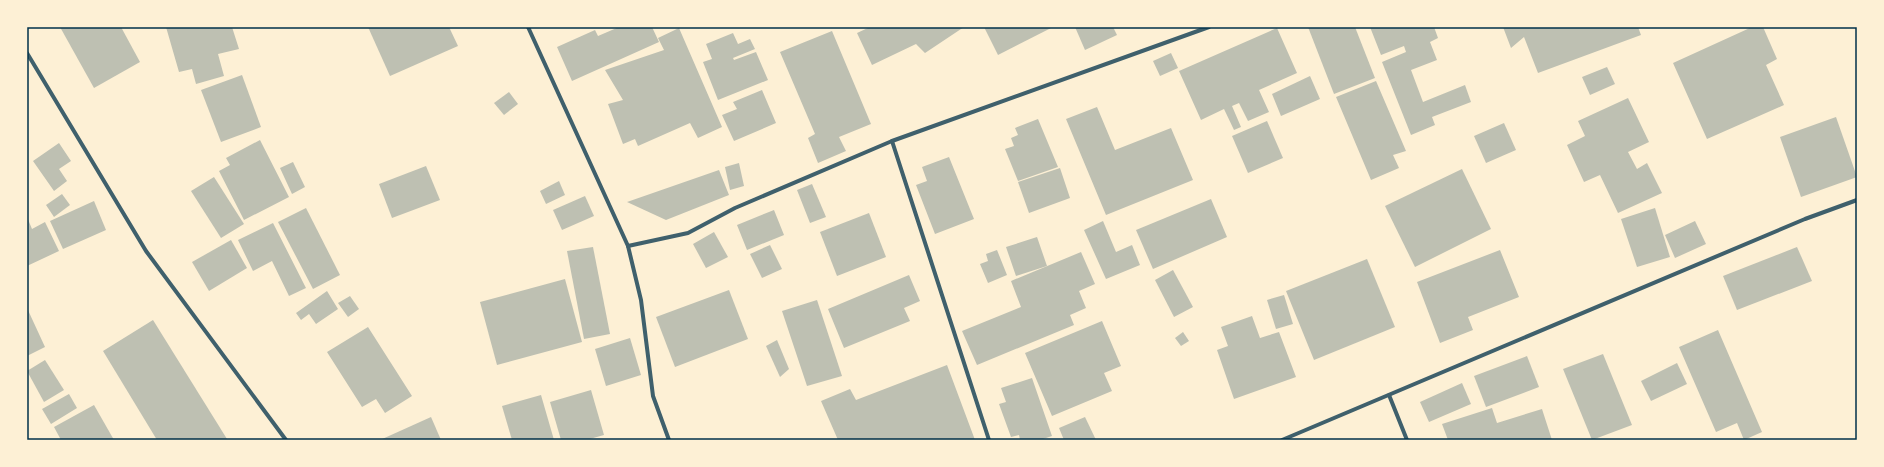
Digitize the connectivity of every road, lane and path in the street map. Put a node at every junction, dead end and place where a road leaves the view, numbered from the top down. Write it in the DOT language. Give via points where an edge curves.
graph roads {
  1 [pos="528,27"];
  2 [pos="1209,27"];
  3 [pos="27,53"];
  4 [pos="892,141"];
  5 [pos="1857,200"];
  6 [pos="628,246"];
  7 [pos="1389,395"];
  8 [pos="286,440"];
  9 [pos="669,440"];
  10 [pos="989,440"];
  11 [pos="1282,440"];
  12 [pos="1407,440"];
  1 -- 6 [label="street"];
  2 -- 4 [label="street"];
  3 -- 8 [label="street" via="146,251"];
  4 -- 6 [label="street" via="735,208 688,233"];
  4 -- 10 [label="street"];
  5 -- 7 [label="street" via="1805,218"];
  6 -- 9 [label="street" via="641,300 653,396"];
  7 -- 11 [label="street"];
  7 -- 12 [label="street"];
}
